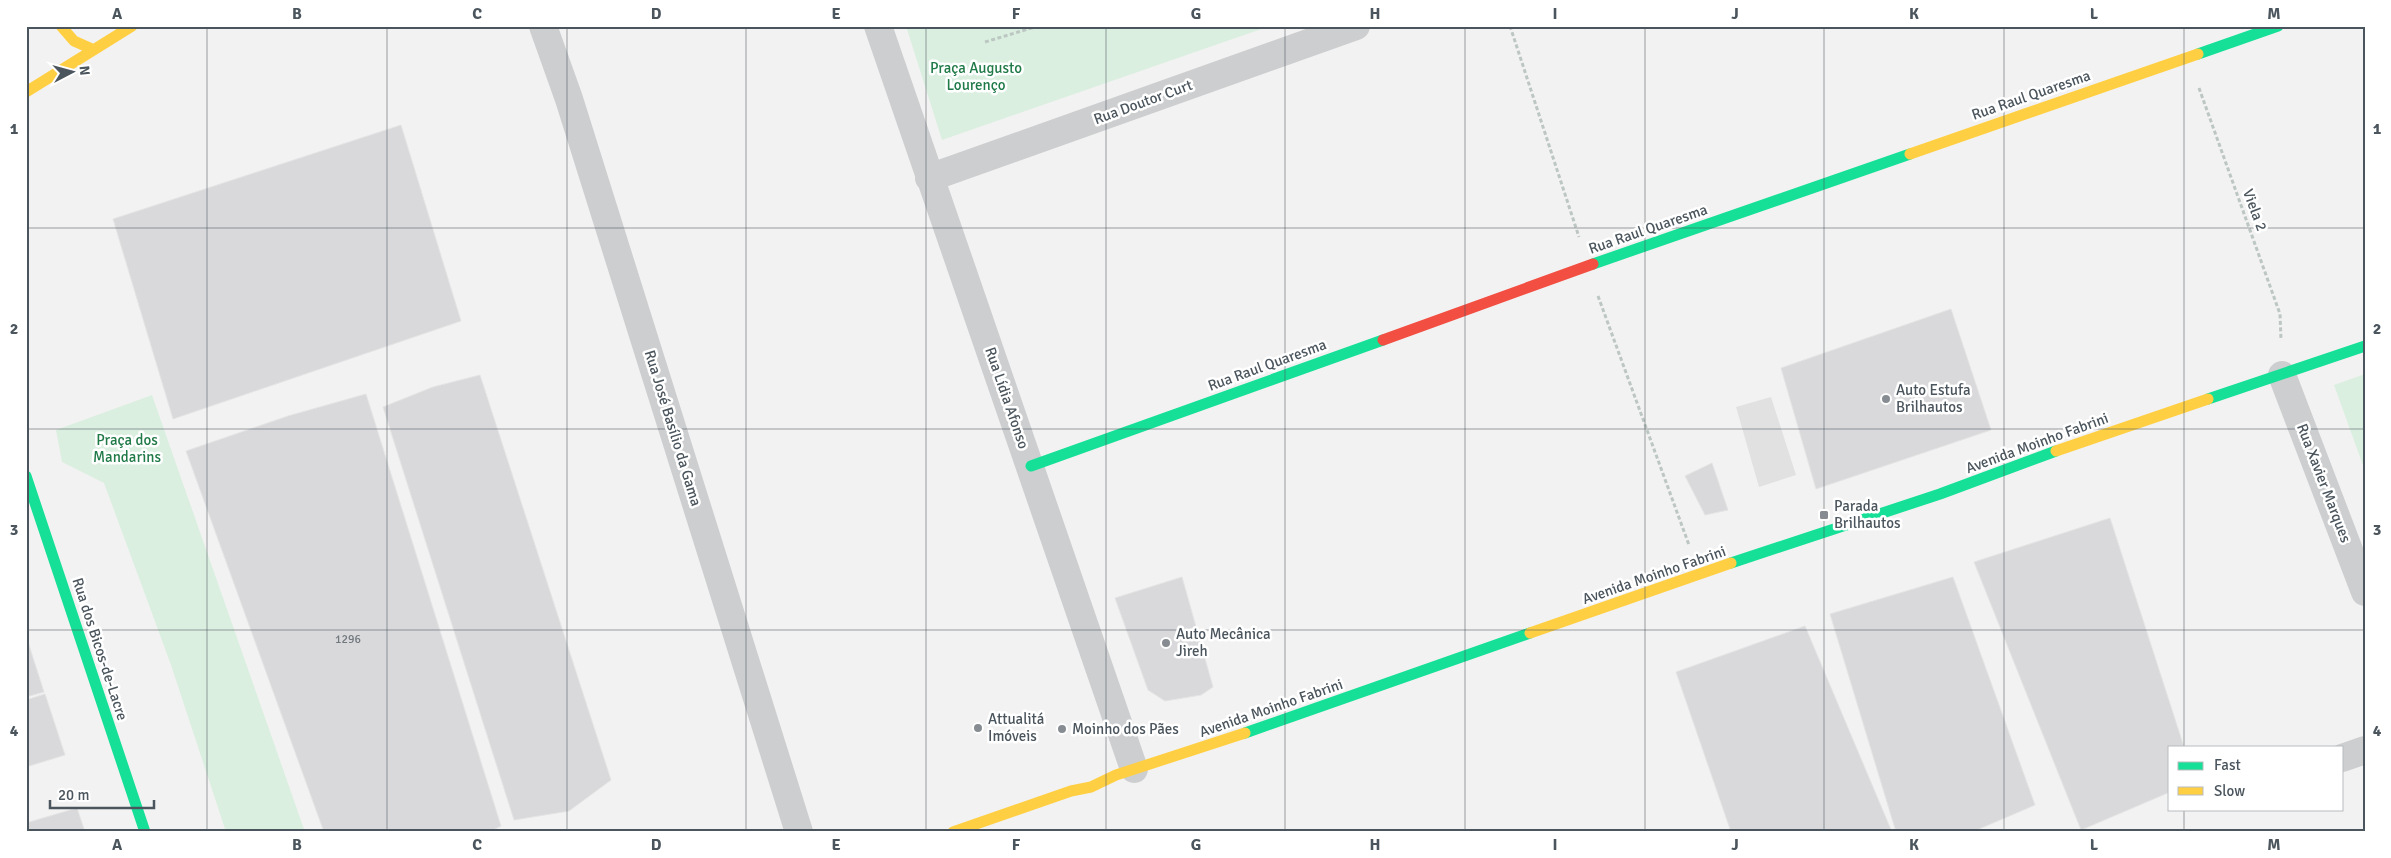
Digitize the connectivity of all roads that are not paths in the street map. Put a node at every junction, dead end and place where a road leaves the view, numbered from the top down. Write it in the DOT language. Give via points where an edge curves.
graph roads {
  1 [pos="60,26"];
  2 [pos="132,26"];
  3 [pos="543,26"];
  4 [pos="878,26"];
  5 [pos="1356,26"];
  6 [pos="2278,26"];
  7 [pos="92,50"];
  8 [pos="26,92"];
  9 [pos="929,178"];
  10 [pos="2365,346"];
  11 [pos="2282,375"];
  12 [pos="1031,466"];
  13 [pos="26,476"];
  14 [pos="2365,592"];
  15 [pos="2365,750"];
  16 [pos="2344,757"];
  17 [pos="1134,769"];
  18 [pos="145,832"];
  19 [pos="799,832"];
  20 [pos="953,832"];
  1 -- 7 [label="street" via="79,46"];
  2 -- 7 [label="street"];
  3 -- 19 [label="street, Rua José Basílio da Gama" via="569,99"];
  4 -- 9 [label="street, Rua Lídia Afonso"];
  5 -- 9 [label="street, Rua Doutor Curt"];
  6 -- 12 [label="street, Rua Raul Quaresma" via="1588,266"];
  7 -- 8 [label="street"];
  9 -- 12 [label="street, Rua Lídia Afonso"];
  10 -- 11 [label="street, Avenida Moinho Fabrini"];
  11 -- 14 [label="street, Rua Xavier Marques"];
  11 -- 17 [label="street, Avenida Moinho Fabrini" via="2048,453 1238,736"];
  12 -- 17 [label="street, Rua Lídia Afonso"];
  13 -- 18 [label="street, Rua dos Bicos-de-Lacre"];
  15 -- 16 [label="street"];
  17 -- 20 [label="street, Avenida Moinho Fabrini" via="1091,787"];
}
